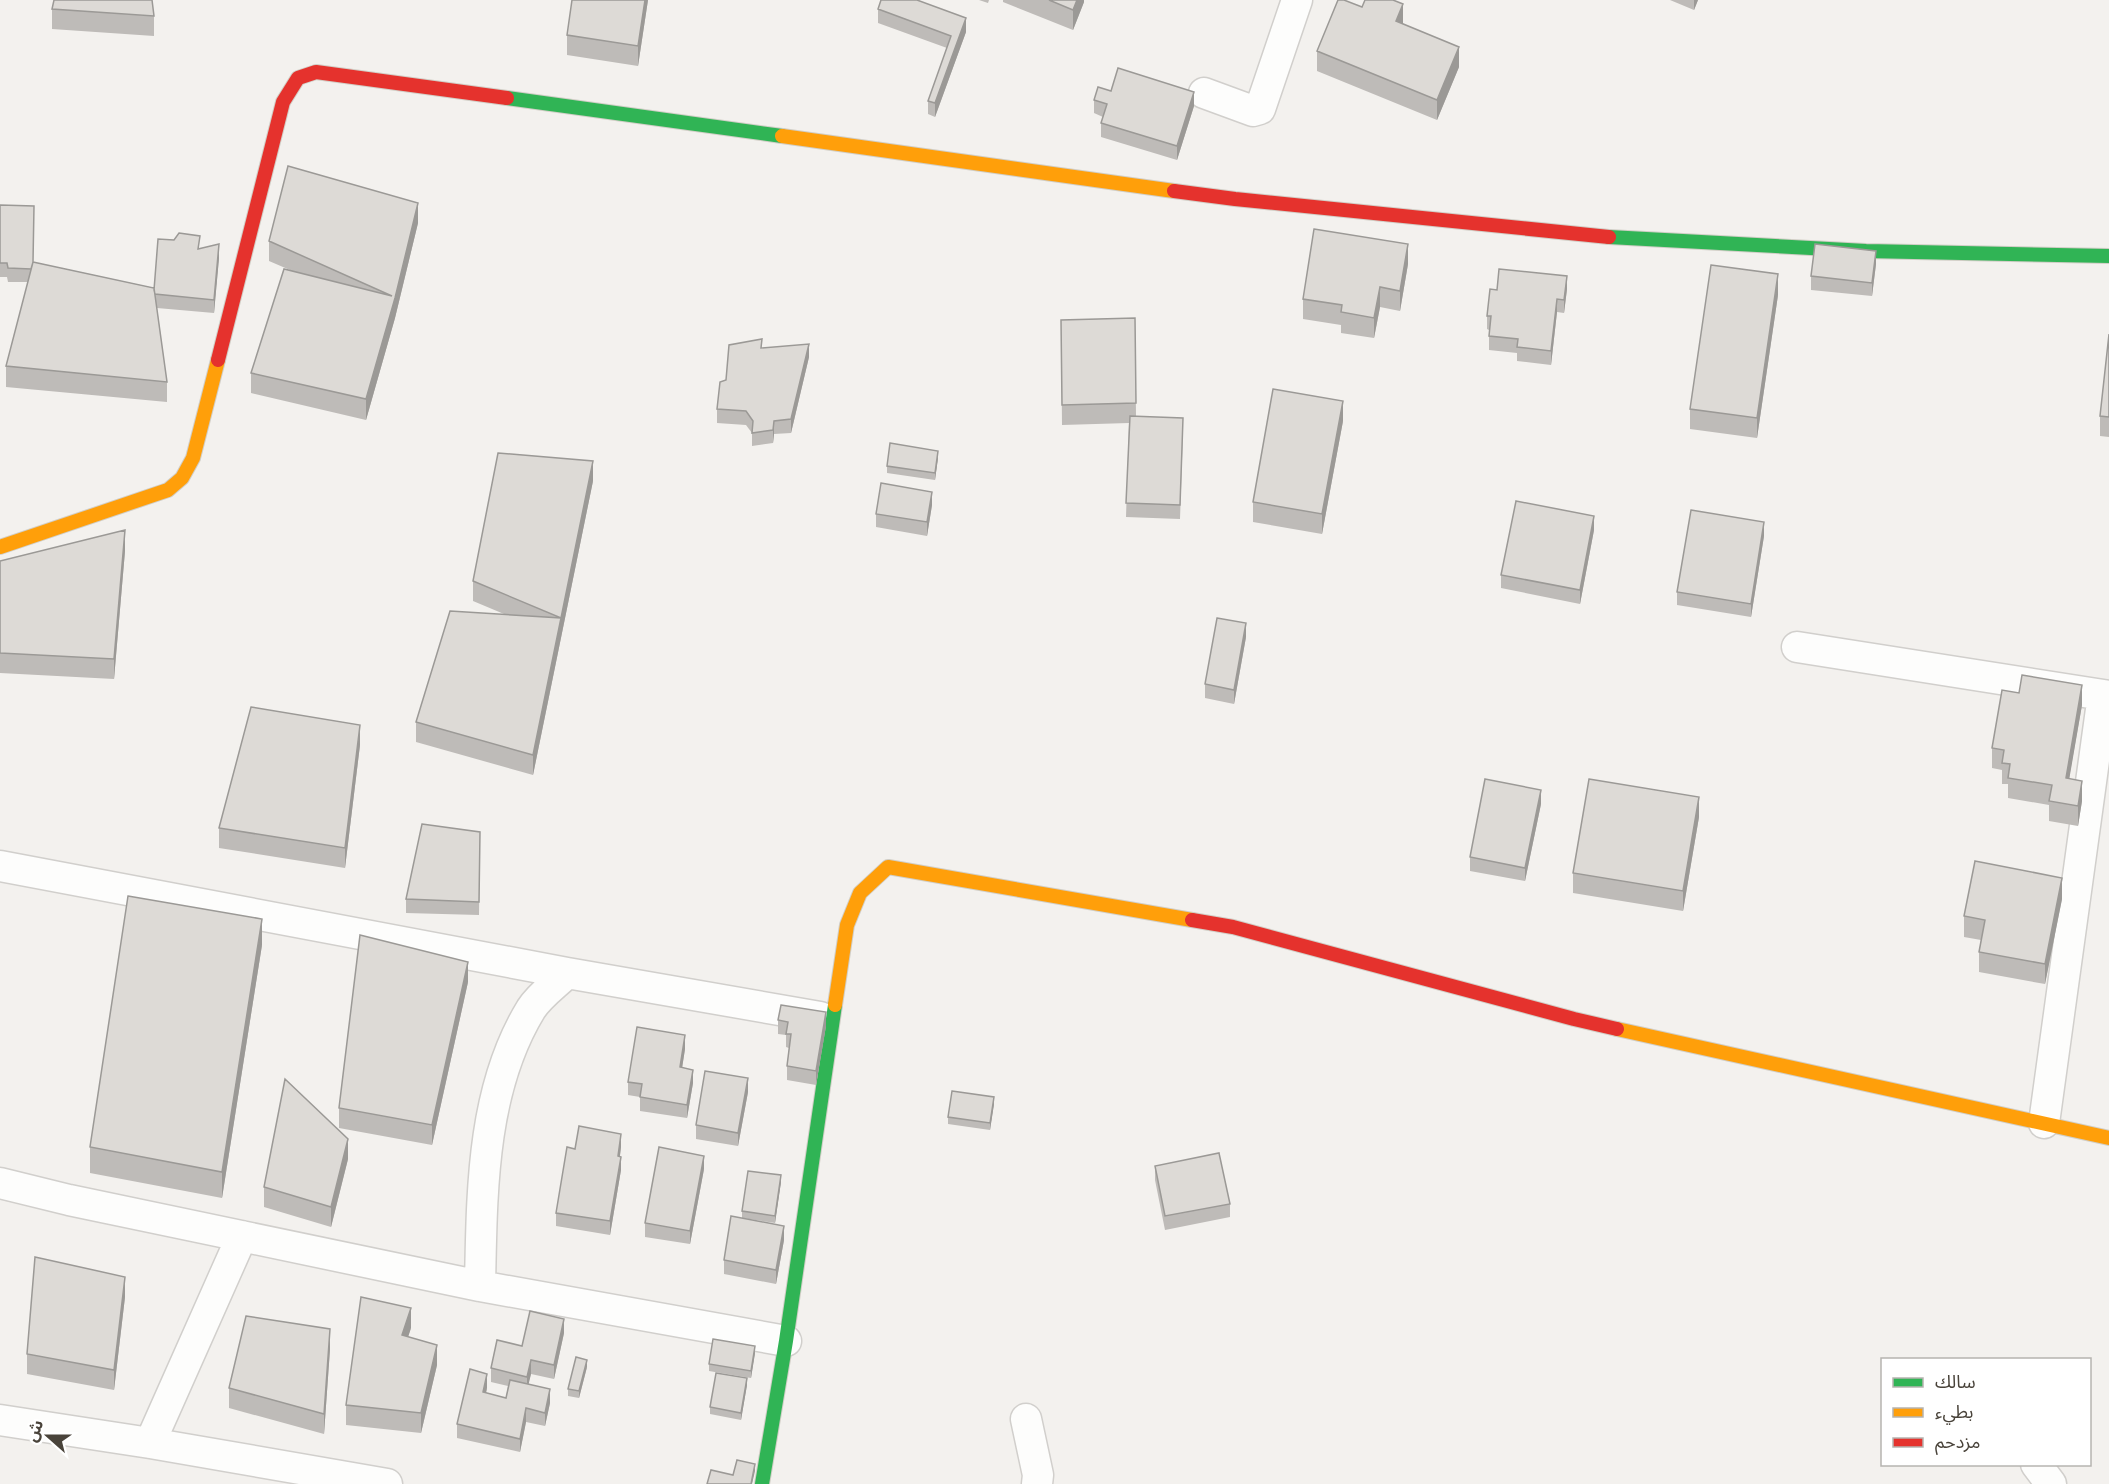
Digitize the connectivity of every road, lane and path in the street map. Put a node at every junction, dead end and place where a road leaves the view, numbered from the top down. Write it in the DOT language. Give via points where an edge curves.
graph roads {
  1 [pos="1297,0"];
  2 [pos="1204,93"];
  3 [pos="2109,256"];
  4 [pos="0,547"];
  5 [pos="1797,646"];
  6 [pos="2106,696"];
  7 [pos="0,866"];
  8 [pos="567,973"];
  9 [pos="834,1019"];
  10 [pos="2044,1124"];
  11 [pos="2109,1138"];
  12 [pos="0,1183"];
  13 [pos="242,1236"];
  14 [pos="480,1286"];
  15 [pos="786,1341"];
  16 [pos="1026,1419"];
  17 [pos="0,1420"];
  18 [pos="150,1443"];
  19 [pos="2038,1466"];
  20 [pos="387,1484"];
  21 [pos="762,1484"];
  22 [pos="1037,1484"];
  23 [pos="2051,1484"];
  1 -- 2 [label="street" via="1260,109 1253,111"];
  3 -- 4 [label="street" via="1866,251 1630,239 1235,199 315,72 298,78 283,102 193,458 182,478 168,490"];
  5 -- 6 [label="street"];
  6 -- 10 [label="street"];
  7 -- 8 [label="street"];
  8 -- 9 [label="street"];
  8 -- 14 [label="street" via="532,1007 504,1064 482,1188"];
  9 -- 10 [label="street" via="847,925 860,893 888,867 1233,927 1574,1019"];
  9 -- 15 [label="street"];
  10 -- 11 [label="street"];
  12 -- 13 [label="street"];
  13 -- 14 [label="street"];
  13 -- 18 [label="street"];
  14 -- 15 [label="street"];
  15 -- 21 [label="street"];
  16 -- 22 [label="street"];
  17 -- 18 [label="street"];
  18 -- 20 [label="street"];
  19 -- 23 [label="street"];
}
